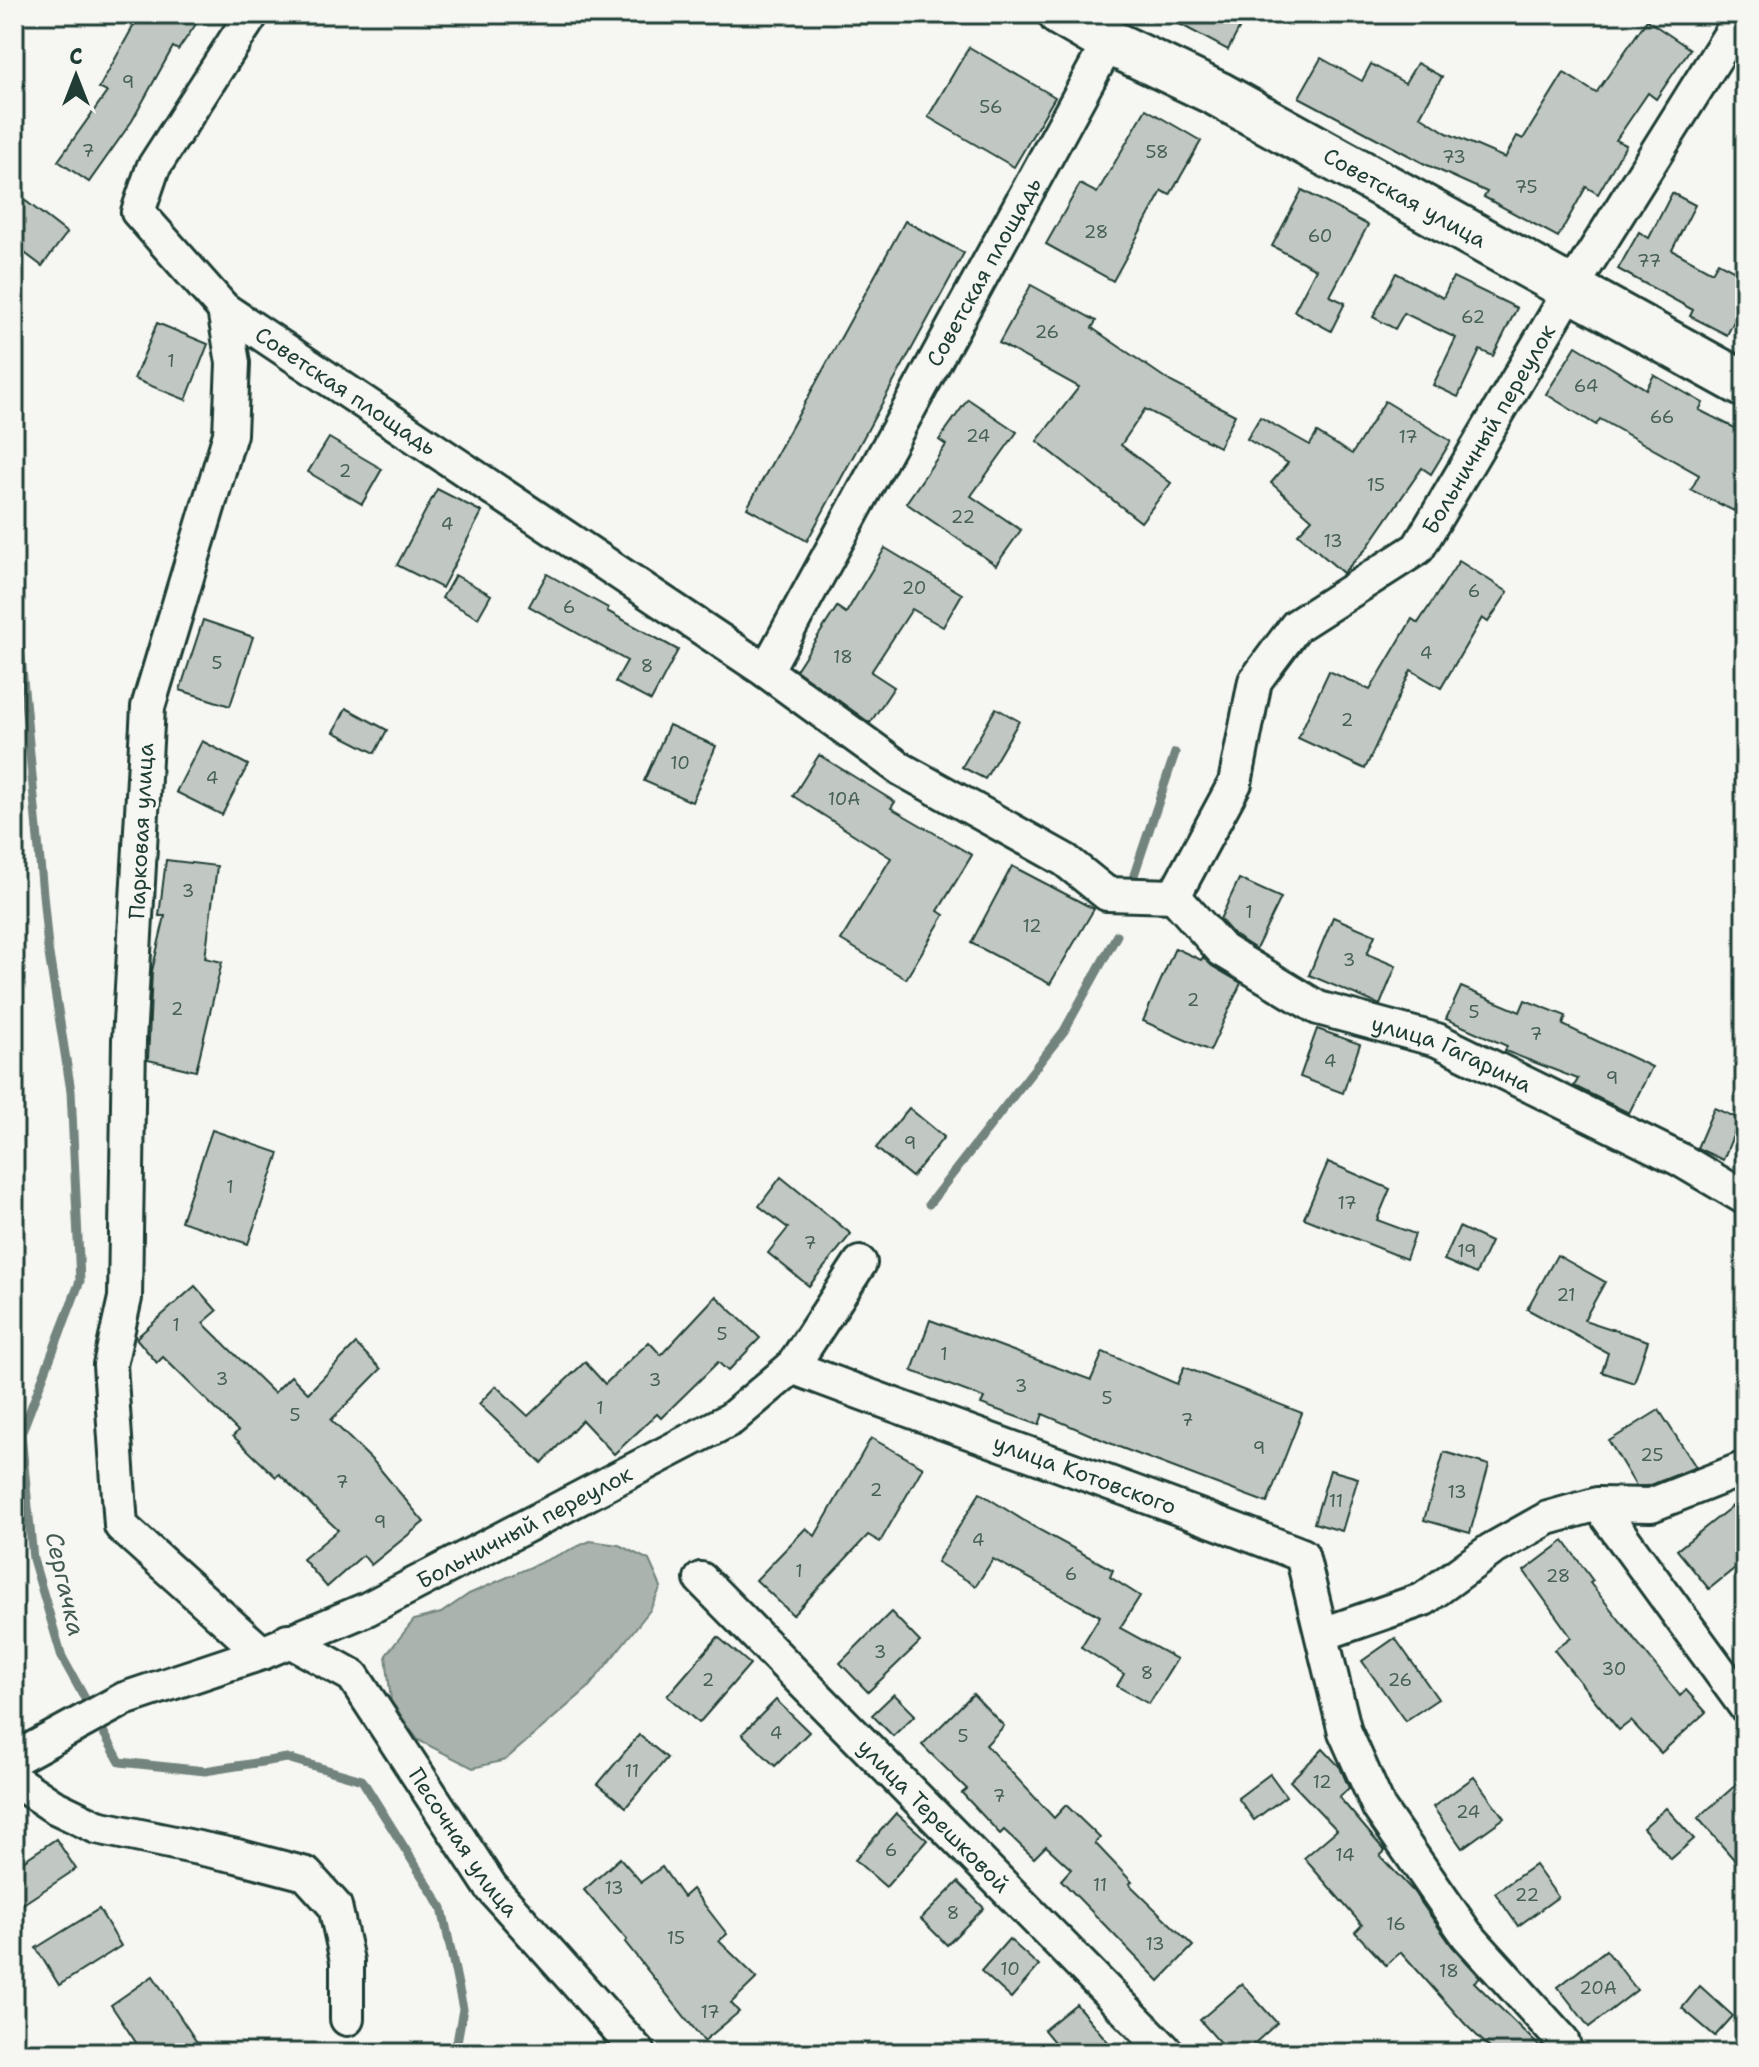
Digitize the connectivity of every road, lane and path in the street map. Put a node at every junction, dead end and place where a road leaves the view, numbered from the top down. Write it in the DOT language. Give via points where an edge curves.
graph roads {
  1 [pos="252,14"];
  2 [pos="1061,14"];
  3 [pos="1743,14"];
  4 [pos="1109,42"];
  5 [pos="1571,289"];
  6 [pos="224,309"];
  7 [pos="1745,385"];
  8 [pos="766,671"];
  9 [pos="1174,896"];
  10 [pos="1745,1198"];
  11 [pos="860,1263"];
  12 [pos="110,1365"];
  13 [pos="792,1367"];
  14 [pos="1745,1468"];
  15 [pos="1598,1504"];
  16 [pos="701,1579"];
  17 [pos="1323,1634"];
  18 [pos="275,1646"];
  19 [pos="1745,1706"];
  20 [pos="26,1752"];
  21 [pos="14,1780"];
  22 [pos="347,2019"];
  23 [pos="639,2053"];
  24 [pos="1168,2053"];
  25 [pos="1566,2053"];
  1 -- 6 [label="street, Советская площадь" via="153,168 138,212"];
  2 -- 4 [label="main road, Советская улица"];
  3 -- 5 [label="street, Больничный переулок"];
  4 -- 5 [label="main road, Советская улица" via="1218,94"];
  4 -- 8 [label="street, Советская площадь"];
  5 -- 7 [label="main road, Советская улица"];
  5 -- 9 [label="street, Больничный переулок" via="1418,548 1296,626 1255,681 1235,783"];
  6 -- 8 [label="street, Советская площадь"];
  6 -- 12 [label="street, Парковая улица" via="233,363 230,434 148,707 129,1040 125,1298"];
  8 -- 9 [label="street, Советская площадь" via="901,769 1065,860 1107,894"];
  9 -- 10 [label="street, улица Гагарина" via="1222,950 1318,1008 1437,1040 1679,1159"];
  11 -- 13 [label="street, Больничный переулок"];
  12 -- 18 [label="street, Песочная улица" via="121,1526"];
  13 -- 17 [label="street, улица Котовского" via="1302,1555"];
  13 -- 18 [label="street, Больничный переулок" via="731,1419 367,1609"];
  14 -- 15 [label="street" via="1651,1505"];
  15 -- 17 [label="street" via="1548,1518 1491,1550 1424,1599"];
  15 -- 19 [label="street"];
  16 -- 24 [label="street, улица Терешковой"];
  17 -- 25 [label="street, улица Котовского" via="1345,1732 1379,1808 1467,1935 1562,2040"];
  18 -- 20 [label="street, Больничный переулок" via="124,1699"];
  18 -- 23 [label="street, Песочная улица" via="353,1676 491,1887"];
  21 -- 22 [label="street" via="97,1827 306,1874 335,1906 347,1961"];
}
